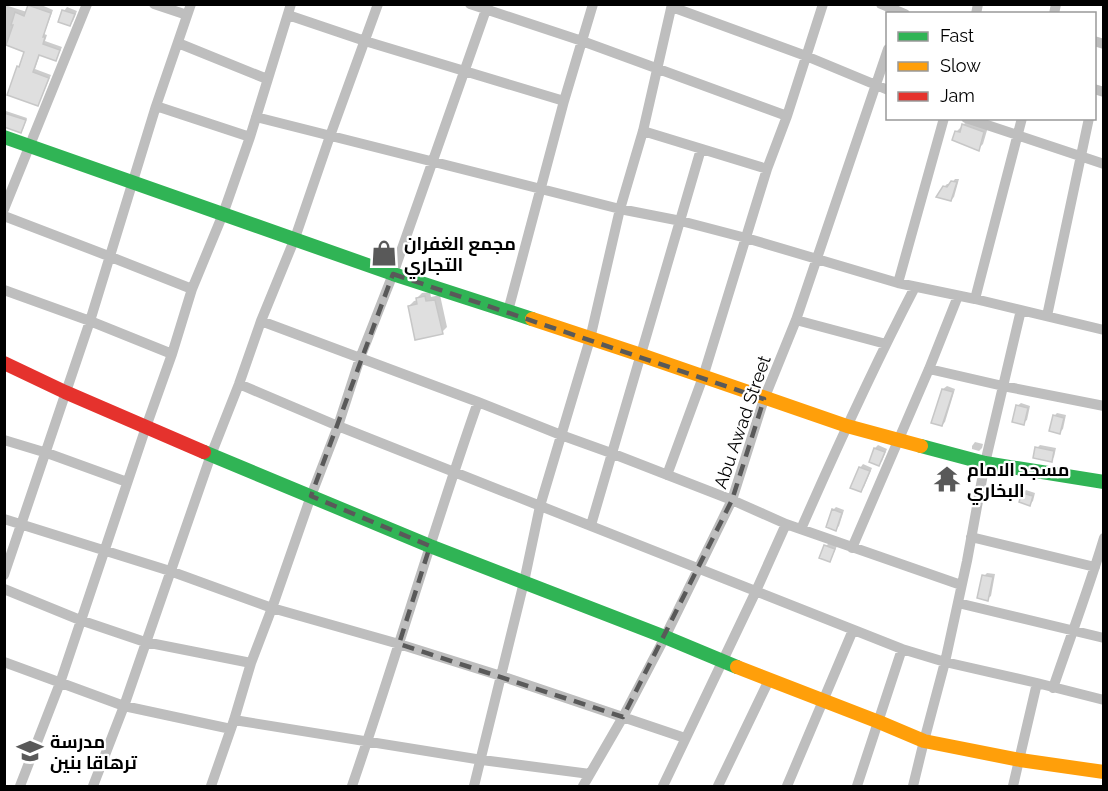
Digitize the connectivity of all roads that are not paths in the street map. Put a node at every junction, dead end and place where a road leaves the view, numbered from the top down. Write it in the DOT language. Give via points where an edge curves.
graph roads {
  1 [pos="87,4"];
  2 [pos="154,4"];
  3 [pos="279,4"];
  4 [pos="378,4"];
  5 [pos="470,4"];
  6 [pos="593,4"];
  7 [pos="823,4"];
  8 [pos="881,4"];
  9 [pos="672,6"];
  10 [pos="487,8"];
  11 [pos="290,9"];
  12 [pos="189,10"];
  13 [pos="902,11"];
  14 [pos="365,41"];
  15 [pos="582,41"];
  16 [pos="178,44"];
  17 [pos="886,55"];
  18 [pos="806,56"];
  19 [pos="658,69"];
  20 [pos="464,71"];
  21 [pos="267,79"];
  22 [pos="875,85"];
  23 [pos="886,89"];
  24 [pos="564,101"];
  25 [pos="156,106"];
  26 [pos="787,116"];
  27 [pos="256,117"];
  28 [pos="944,120"];
  29 [pos="972,120"];
  30 [pos="1022,120"];
  31 [pos="1089,120"];
  32 [pos="643,131"];
  33 [pos="1018,135"];
  34 [pos="330,136"];
  35 [pos="4,137"];
  36 [pos="250,137"];
  37 [pos="31,146"];
  38 [pos="701,149"];
  39 [pos="1081,156"];
  40 [pos="432,162"];
  41 [pos="1104,164"];
  42 [pos="767,169"];
  43 [pos="133,181"];
  44 [pos="541,189"];
  45 [pos="4,209"];
  46 [pos="620,209"];
  47 [pos="223,214"];
  48 [pos="4,216"];
  49 [pos="681,221"];
  50 [pos="295,238"];
  51 [pos="746,238"];
  52 [pos="111,257"];
  53 [pos="818,258"];
  54 [pos="393,274"];
  55 [pos="898,283"];
  56 [pos="915,287"];
  57 [pos="4,290"];
  58 [pos="192,290"];
  59 [pos="958,296"];
  60 [pos="975,299"];
  61 [pos="1021,310"];
  62 [pos="508,311"];
  63 [pos="1047,316"];
  64 [pos="90,321"];
  65 [pos="261,321"];
  66 [pos="796,321"];
  67 [pos="1104,330"];
  68 [pos="590,339"];
  69 [pos="886,344"];
  70 [pos="172,354"];
  71 [pos="641,355"];
  72 [pos="360,358"];
  73 [pos="4,363"];
  74 [pos="929,369"];
  75 [pos="703,377"];
  76 [pos="239,384"];
  77 [pos="1003,386"];
  78 [pos="65,392"];
  79 [pos="764,399"];
  80 [pos="478,402"];
  81 [pos="1104,406"];
  82 [pos="338,426"];
  83 [pos="847,426"];
  84 [pos="146,427"];
  85 [pos="561,435"];
  86 [pos="4,440"];
  87 [pos="899,441"];
  88 [pos="47,453"];
  89 [pos="611,453"];
  90 [pos="210,455"];
  91 [pos="984,463"];
  92 [pos="454,471"];
  93 [pos="667,475"];
  94 [pos="127,482"];
  95 [pos="1104,482"];
  96 [pos="311,496"];
  97 [pos="732,500"];
  98 [pos="540,506"];
  99 [pos="4,519"];
  100 [pos="786,524"];
  101 [pos="21,525"];
  102 [pos="591,525"];
  103 [pos="801,529"];
  104 [pos="971,537"];
  105 [pos="1104,538"];
  106 [pos="430,546"];
  107 [pos="852,548"];
  108 [pos="104,550"];
  109 [pos="1095,567"];
  110 [pos="699,568"];
  111 [pos="170,571"];
  112 [pos="4,574"];
  113 [pos="524,582"];
  114 [pos="961,585"];
  115 [pos="4,589"];
  116 [pos="756,591"];
  117 [pos="958,603"];
  118 [pos="272,608"];
  119 [pos="80,620"];
  120 [pos="853,630"];
  121 [pos="1072,631"];
  122 [pos="665,637"];
  123 [pos="1104,638"];
  124 [pos="146,642"];
  125 [pos="399,644"];
  126 [pos="902,649"];
  127 [pos="724,660"];
  128 [pos="4,662"];
  129 [pos="945,662"];
  130 [pos="251,663"];
  131 [pos="501,676"];
  132 [pos="769,680"];
  133 [pos="60,683"];
  134 [pos="1037,683"];
  135 [pos="1053,688"];
  136 [pos="1104,700"];
  137 [pos="824,701"];
  138 [pos="124,706"];
  139 [pos="623,717"];
  140 [pos="879,722"];
  141 [pos="232,724"];
  142 [pos="685,738"];
  143 [pos="367,741"];
  144 [pos="924,741"];
  145 [pos="482,760"];
  146 [pos="1020,760"];
  147 [pos="1104,772"];
  148 [pos="590,774"];
  149 [pos="20,786"];
  150 [pos="93,786"];
  151 [pos="211,786"];
  152 [pos="352,786"];
  153 [pos="474,786"];
  154 [pos="583,786"];
  155 [pos="667,786"];
  156 [pos="718,786"];
  157 [pos="787,786"];
  158 [pos="857,786"];
  159 [pos="913,786"];
  160 [pos="1014,786"];
  1 -- 37 [label="street"];
  2 -- 12 [label="street"];
  3 -- 11 [label="street"];
  4 -- 14 [label="street"];
  5 -- 10 [label="street"];
  6 -- 15 [label="street"];
  7 -- 18 [label="street"];
  8 -- 13 [label="street"];
  9 -- 18 [label="street"];
  9 -- 19 [label="street"];
  10 -- 15 [label="street"];
  10 -- 20 [label="street"];
  11 -- 14 [label="street"];
  11 -- 21 [label="street"];
  12 -- 16 [label="street"];
  14 -- 20 [label="street"];
  14 -- 34 [label="street"];
  15 -- 19 [label="street"];
  15 -- 24 [label="street"];
  16 -- 21 [label="street"];
  16 -- 25 [label="street"];
  17 -- 22 [label="street, Abu Awad Street"];
  18 -- 22 [label="street"];
  18 -- 26 [label="street"];
  19 -- 26 [label="street"];
  19 -- 32 [label="street"];
  20 -- 24 [label="street"];
  20 -- 40 [label="street"];
  21 -- 27 [label="street"];
  22 -- 23 [label="street"];
  22 -- 53 [label="street, Abu Awad Street"];
  24 -- 44 [label="street"];
  25 -- 36 [label="street"];
  25 -- 43 [label="street"];
  26 -- 42 [label="street"];
  27 -- 34 [label="street"];
  27 -- 36 [label="street"];
  28 -- 55 [label="street"];
  29 -- 33 [label="street"];
  30 -- 33 [label="street"];
  31 -- 39 [label="street"];
  32 -- 38 [label="street"];
  32 -- 46 [label="street"];
  33 -- 39 [label="street"];
  33 -- 60 [label="street"];
  34 -- 40 [label="street"];
  34 -- 50 [label="street"];
  35 -- 37 [label="street"];
  36 -- 47 [label="street"];
  37 -- 43 [label="street"];
  37 -- 45 [label="street"];
  38 -- 42 [label="street"];
  38 -- 49 [label="street"];
  39 -- 41 [label="street"];
  39 -- 63 [label="street"];
  40 -- 44 [label="street"];
  40 -- 54 [label="street"];
  42 -- 51 [label="street"];
  43 -- 47 [label="street"];
  43 -- 52 [label="street"];
  44 -- 46 [label="street"];
  44 -- 62 [label="street"];
  46 -- 49 [label="street"];
  46 -- 68 [label="street"];
  47 -- 50 [label="street"];
  47 -- 58 [label="street"];
  48 -- 52 [label="street"];
  49 -- 51 [label="street"];
  49 -- 71 [label="street"];
  50 -- 54 [label="street"];
  50 -- 65 [label="street"];
  51 -- 53 [label="street"];
  51 -- 75 [label="street"];
  52 -- 58 [label="street"];
  52 -- 64 [label="street"];
  53 -- 55 [label="street"];
  53 -- 66 [label="street, Abu Awad Street"];
  54 -- 62 [label="street"];
  54 -- 72 [label="street"];
  55 -- 56 [label="street"];
  56 -- 59 [label="street"];
  56 -- 69 [label="street"];
  57 -- 64 [label="street"];
  58 -- 70 [label="street"];
  59 -- 60 [label="street"];
  59 -- 74 [label="street"];
  60 -- 61 [label="street"];
  61 -- 63 [label="street"];
  61 -- 77 [label="street"];
  62 -- 68 [label="street"];
  63 -- 67 [label="street"];
  64 -- 70 [label="street"];
  64 -- 78 [label="street"];
  65 -- 72 [label="street"];
  65 -- 76 [label="street"];
  66 -- 69 [label="street"];
  66 -- 79 [label="street, Abu Awad Street"];
  68 -- 71 [label="street"];
  68 -- 85 [label="street"];
  69 -- 83 [label="street"];
  70 -- 84 [label="street"];
  71 -- 75 [label="street"];
  71 -- 89 [label="street"];
  72 -- 80 [label="street"];
  72 -- 82 [label="street"];
  73 -- 78 [label="street"];
  74 -- 77 [label="street"];
  74 -- 87 [label="street"];
  75 -- 79 [label="street"];
  75 -- 93 [label="street"];
  76 -- 82 [label="street"];
  76 -- 90 [label="street"];
  77 -- 81 [label="street"];
  77 -- 91 [label="street"];
  78 -- 84 [label="street"];
  78 -- 88 [label="street"];
  79 -- 83 [label="street"];
  79 -- 97 [label="street, Abu Awad Street"];
  80 -- 85 [label="street"];
  80 -- 92 [label="street"];
  82 -- 92 [label="street"];
  82 -- 96 [label="street"];
  83 -- 87 [label="street"];
  83 -- 103 [label="street"];
  84 -- 90 [label="street"];
  84 -- 94 [label="street"];
  85 -- 89 [label="street"];
  85 -- 98 [label="street"];
  86 -- 88 [label="street"];
  87 -- 91 [label="street"];
  87 -- 107 [label="street"];
  88 -- 94 [label="street"];
  88 -- 101 [label="street"];
  89 -- 93 [label="street"];
  89 -- 102 [label="street"];
  90 -- 96 [label="street"];
  90 -- 111 [label="street"];
  91 -- 95 [label="street"];
  91 -- 104 [label="street"];
  92 -- 98 [label="street"];
  92 -- 106 [label="street"];
  93 -- 97 [label="street"];
  94 -- 108 [label="street"];
  96 -- 106 [label="street"];
  96 -- 118 [label="street"];
  97 -- 100 [label="street"];
  97 -- 110 [label="street, Abu Awad Street"];
  98 -- 102 [label="street"];
  98 -- 113 [label="street"];
  99 -- 101 [label="street"];
  100 -- 103 [label="street"];
  100 -- 116 [label="street"];
  101 -- 108 [label="street"];
  101 -- 112 [label="street"];
  102 -- 110 [label="street"];
  103 -- 107 [label="street"];
  104 -- 109 [label="street"];
  104 -- 114 [label="street"];
  105 -- 109 [label="street"];
  106 -- 113 [label="street"];
  106 -- 125 [label="street"];
  107 -- 114 [label="street"];
  108 -- 111 [label="street"];
  108 -- 119 [label="street"];
  109 -- 121 [label="street"];
  110 -- 116 [label="street"];
  110 -- 122 [label="street, Abu Awad Street"];
  111 -- 118 [label="street"];
  111 -- 124 [label="street"];
  113 -- 122 [label="street"];
  113 -- 131 [label="street"];
  114 -- 117 [label="street"];
  115 -- 119 [label="street"];
  116 -- 120 [label="street"];
  116 -- 127 [label="street"];
  117 -- 121 [label="street"];
  117 -- 129 [label="street"];
  118 -- 125 [label="street"];
  118 -- 130 [label="street"];
  119 -- 124 [label="street"];
  119 -- 133 [label="street"];
  120 -- 126 [label="street"];
  120 -- 137 [label="street"];
  121 -- 123 [label="street"];
  121 -- 135 [label="street"];
  122 -- 127 [label="street"];
  122 -- 139 [label="street, Abu Awad Street"];
  124 -- 130 [label="street"];
  124 -- 138 [label="street"];
  125 -- 131 [label="street"];
  125 -- 143 [label="street"];
  126 -- 129 [label="street"];
  126 -- 140 [label="street"];
  127 -- 132 [label="street"];
  127 -- 142 [label="street"];
  128 -- 133 [label="street"];
  129 -- 134 [label="street"];
  129 -- 144 [label="street"];
  130 -- 141 [label="street"];
  131 -- 139 [label="street"];
  131 -- 145 [label="street"];
  132 -- 137 [label="street"];
  132 -- 156 [label="street"];
  133 -- 138 [label="street"];
  133 -- 149 [label="street"];
  134 -- 135 [label="street"];
  134 -- 146 [label="street"];
  135 -- 136 [label="street"];
  137 -- 140 [label="street"];
  137 -- 157 [label="street"];
  138 -- 141 [label="street"];
  138 -- 150 [label="street"];
  139 -- 142 [label="street"];
  139 -- 148 [label="street, Abu Awad Street"];
  140 -- 144 [label="street"];
  140 -- 158 [label="street"];
  141 -- 143 [label="street"];
  141 -- 151 [label="street"];
  142 -- 155 [label="street"];
  143 -- 145 [label="street"];
  143 -- 152 [label="street"];
  144 -- 146 [label="street"];
  144 -- 159 [label="street"];
  145 -- 148 [label="street"];
  145 -- 153 [label="street"];
  146 -- 147 [label="street"];
  146 -- 160 [label="street"];
  148 -- 154 [label="street, Abu Awad Street"];
}
